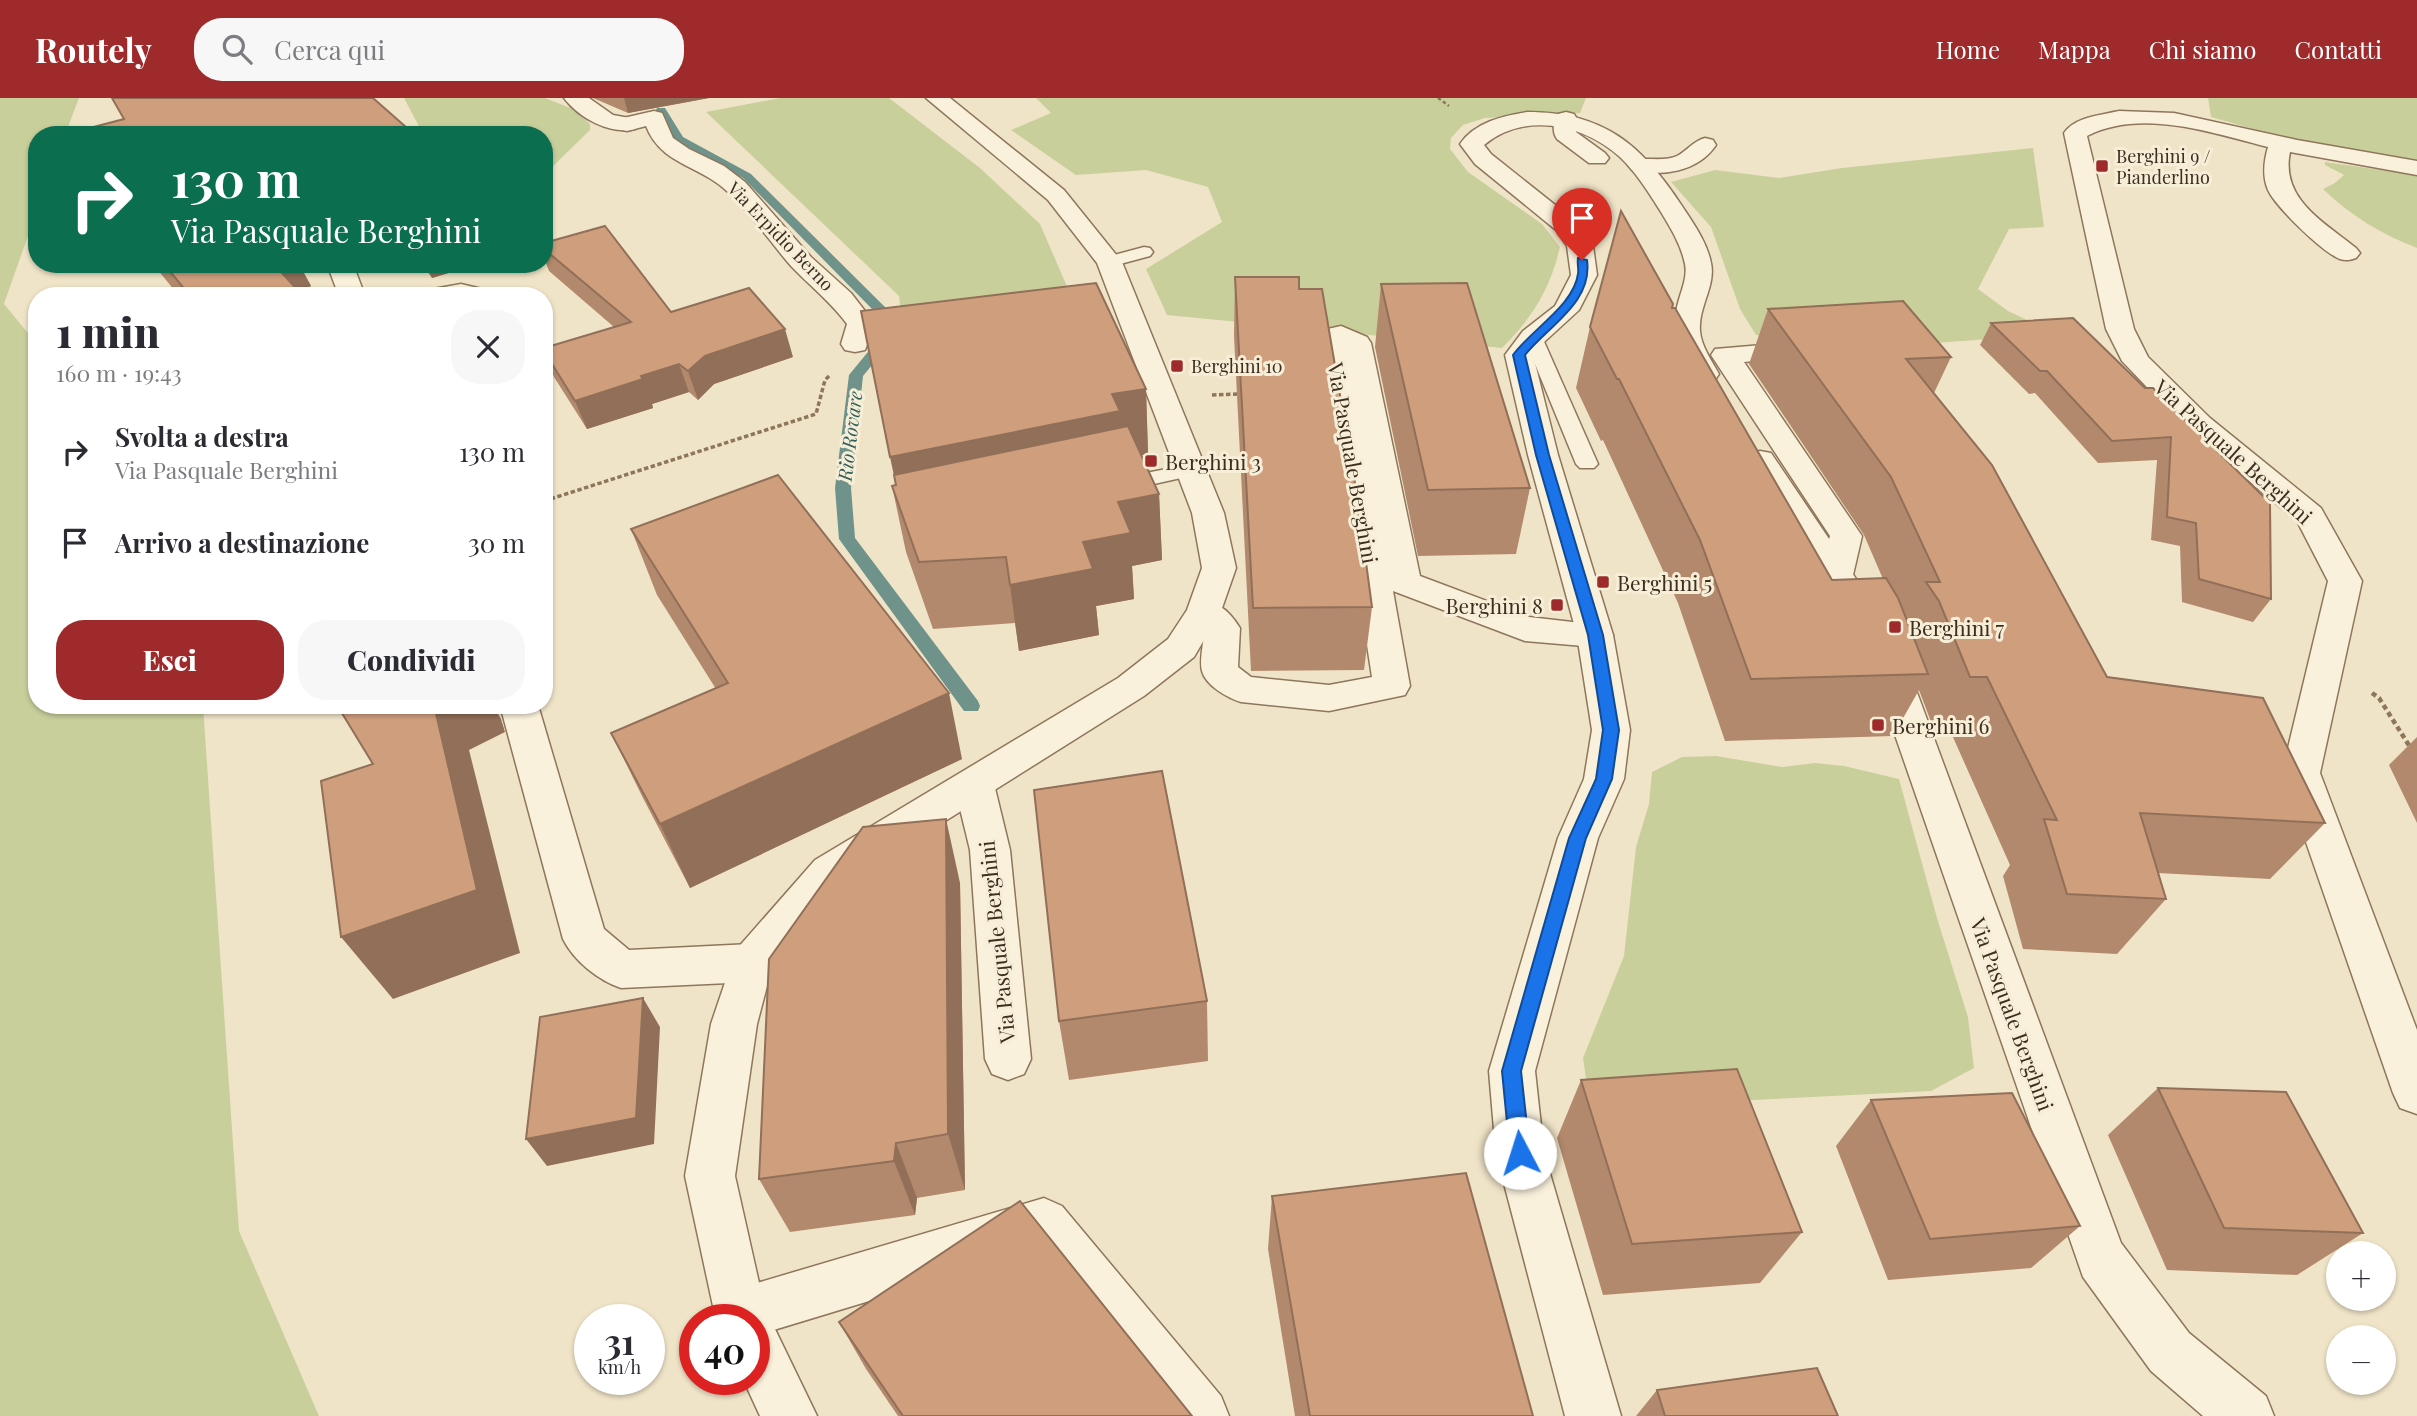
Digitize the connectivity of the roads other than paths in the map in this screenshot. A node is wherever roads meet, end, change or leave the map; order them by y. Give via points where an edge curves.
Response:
1 (575, 98) edge
2 (937, 98) edge
3 (2128, 106) edge
4 (1566, 119) junction
5 (2281, 143) junction
6 (1705, 145) dead end
7 (1597, 158) dead end
8 (1640, 165) junction
9 (2417, 168) edge
10 (1144, 252) dead end
11 (2347, 253) dead end
12 (1109, 262) junction
13 (1533, 337) junction
14 (855, 344) dead end
15 (1786, 351) edge
16 (1587, 464) dead end
17 (1192, 470) junction
18 (1097, 490) edge
19 (1836, 575) junction
20 (1204, 611) junction
21 (1595, 635) junction
22 (522, 714) edge
23 (974, 784) junction
24 (751, 962) junction
25 (1007, 1059) dead end
26 (2417, 1093) edge
27 (741, 1304) edge
28 (770, 1318) edge
29 (770, 1376) edge
30 (789, 1416) edge
31 (1201, 1416) edge
32 (1593, 1416) edge
33 (2246, 1416) edge

1 - 14 street, Via Erpidio Berno via 607,121 626,124 654,118 663,141 737,187 861,324
2 - 12 street via 1056,195
3 - 5 street, Via Pasquale Berghini
3 - 26 street, Via Pasquale Berghini via 2087,122 2075,133 2120,329 2136,362 2199,424 2310,514 2345,581 2301,773
4 - 7 street via 1565,134
4 - 8 street, Via Pasquale Berghini via 1626,149
4 - 13 street, Via Pasquale Berghini via 1510,121 1483,131 1471,144 1483,159 1565,225 1580,246 1584,275 1566,310
5 - 9 street, Via Pasquale Berghini
5 - 11 street via 2275,159 2281,192
6 - 8 street via 1681,164
8 - 19 street, Via Pasquale Berghini via 1686,231 1699,265 1686,331 1709,382
10 - 12 lane
12 - 17 street
13 - 16 lane
13 - 21 street via 1519,355
15 - 19 street via 1725,355 1846,536
17 - 18 lane
17 - 20 street via 1208,513 1219,568
19 - 33 street, Via Pasquale Berghini via 1887,660 2101,1259 2170,1352
20 - 21 street, Via Pasquale Berghini via 1222,628 1220,671 1241,689 1329,698 1392,686 1333,336 1341,334 1357,343 1404,583 1525,629
20 - 23 street via 1181,648 1131,687
21 - 32 street via 1611,730 1604,779 1577,838 1512,1071 1520,1153
22 - 24 street via 585,939 621,969
23 - 24 street via 830,872
23 - 25 street, Via Pasquale Berghini via 990,850
24 - 27 street via 734,1024 710,1176
28 - 31 street via 1044,1223
29 - 30 street

